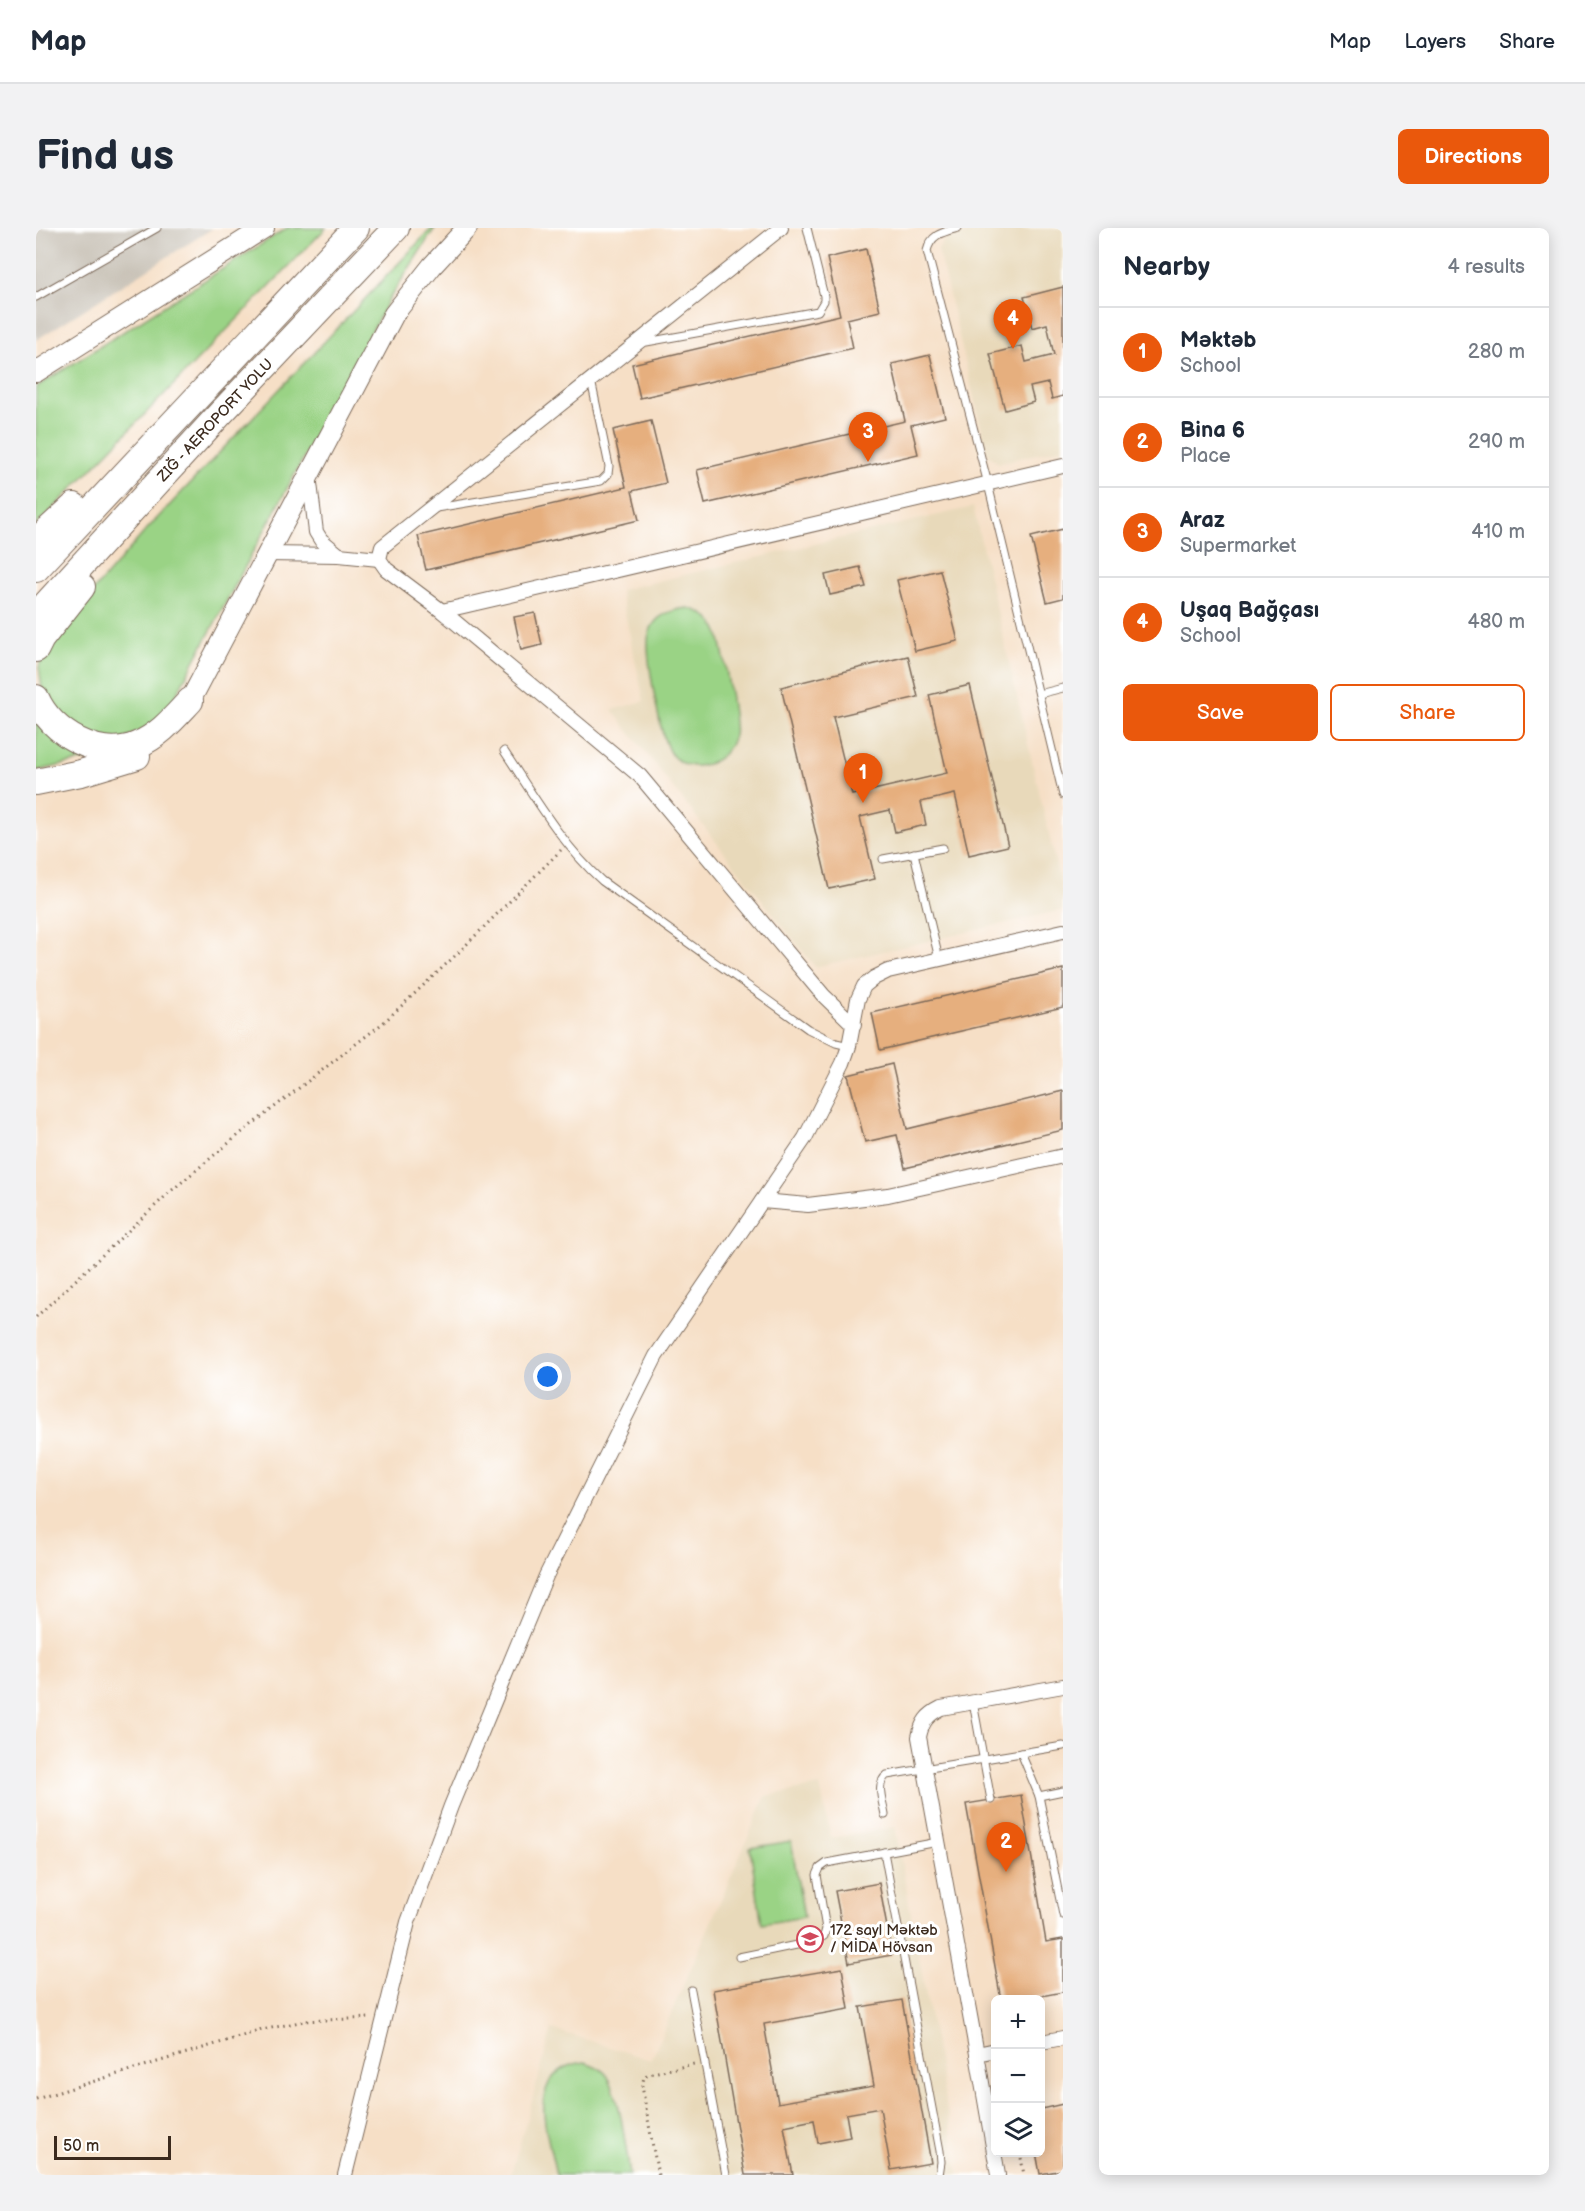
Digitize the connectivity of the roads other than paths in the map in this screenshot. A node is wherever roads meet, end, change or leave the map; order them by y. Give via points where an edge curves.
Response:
1 (156, 228) edge
2 (264, 228) edge
3 (356, 228) edge
4 (396, 228) edge
5 (467, 228) edge
6 (781, 228) edge
7 (807, 228) edge
8 (958, 228) edge
9 (36, 297) edge
10 (635, 345) junction
11 (36, 372) edge
12 (591, 380) junction
13 (200, 394) junction
14 (219, 415) junction
15 (1063, 466) edge
16 (309, 474) junction
17 (988, 484) junction
18 (428, 510) junction
19 (36, 541) edge
20 (267, 554) junction
21 (339, 555) junction
22 (379, 559) junction
23 (36, 569) edge
24 (442, 611) junction
25 (36, 615) edge
26 (36, 649) edge
27 (1063, 688) edge
28 (1039, 694) junction
29 (36, 698) edge
30 (190, 701) junction
31 (504, 751) dead end
32 (36, 782) edge
33 (1063, 795) edge
34 (943, 848) dead end
35 (914, 853) junction
36 (883, 859) dead end
37 (1063, 931) edge
38 (939, 960) junction
39 (854, 1025) junction
40 (849, 1046) junction
41 (1063, 1156) edge
42 (762, 1201) junction
43 (1063, 1686) edge
44 (973, 1702) junction
45 (1063, 1746) edge
46 (1021, 1753) junction
47 (984, 1759) junction
48 (925, 1768) junction
49 (1063, 1791) edge
50 (1039, 1796) junction
51 (991, 1800) dead end
52 (885, 1815) dead end
53 (939, 1842) junction
54 (884, 1852) junction
55 (1063, 1915) edge
56 (739, 1956) dead end
57 (691, 1990) dead end
58 (1063, 2038) edge
59 (1045, 2041) edge
60 (991, 2051) edge
61 (977, 2054) junction
62 (345, 2175) edge
63 (726, 2175) edge
64 (939, 2175) edge
65 (998, 2175) edge

1 - 9 lane
2 - 11 street
3 - 13 highway
4 - 14 highway
5 - 16 street via 394,314
6 - 10 street
7 - 10 lane via 824,296 819,311
8 - 17 lane via 939,233 929,242 927,251
10 - 12 street
12 - 18 street
12 - 18 lane via 609,466 601,481
13 - 19 highway
13 - 23 highway
14 - 25 highway
14 - 26 highway
15 - 17 street
16 - 20 street
16 - 21 street via 316,532
17 - 24 street
17 - 28 lane
18 - 22 street via 382,547
20 - 21 street
20 - 30 street
21 - 22 street
22 - 24 street via 386,569
24 - 39 street via 640,776 823,995
27 - 28 lane
28 - 33 lane
29 - 30 highway via 65,733 97,748 117,750 154,736
30 - 32 highway via 166,736 131,760
31 - 40 lane via 581,863 602,881 808,1029
34 - 35 lane
35 - 36 lane
35 - 38 lane
37 - 38 street
38 - 39 street via 888,971 874,978 864,986 858,999
39 - 40 street
40 - 42 street via 805,1138
41 - 42 street via 888,1195 808,1205
42 - 62 street via 656,1356 546,1576 451,1806 408,1922
43 - 44 street
44 - 47 lane
44 - 48 street via 941,1708 922,1723 919,1737
45 - 46 lane
46 - 47 lane
46 - 50 lane
47 - 48 lane
47 - 51 lane
48 - 52 lane via 882,1778
48 - 53 street
49 - 50 lane
50 - 55 lane
53 - 54 lane
53 - 61 street
54 - 56 lane via 827,1863 820,1868 817,1875 824,1936 816,1941
54 - 64 lane via 940,2151
57 - 63 lane
58 - 59 street
60 - 61 street
61 - 65 street

